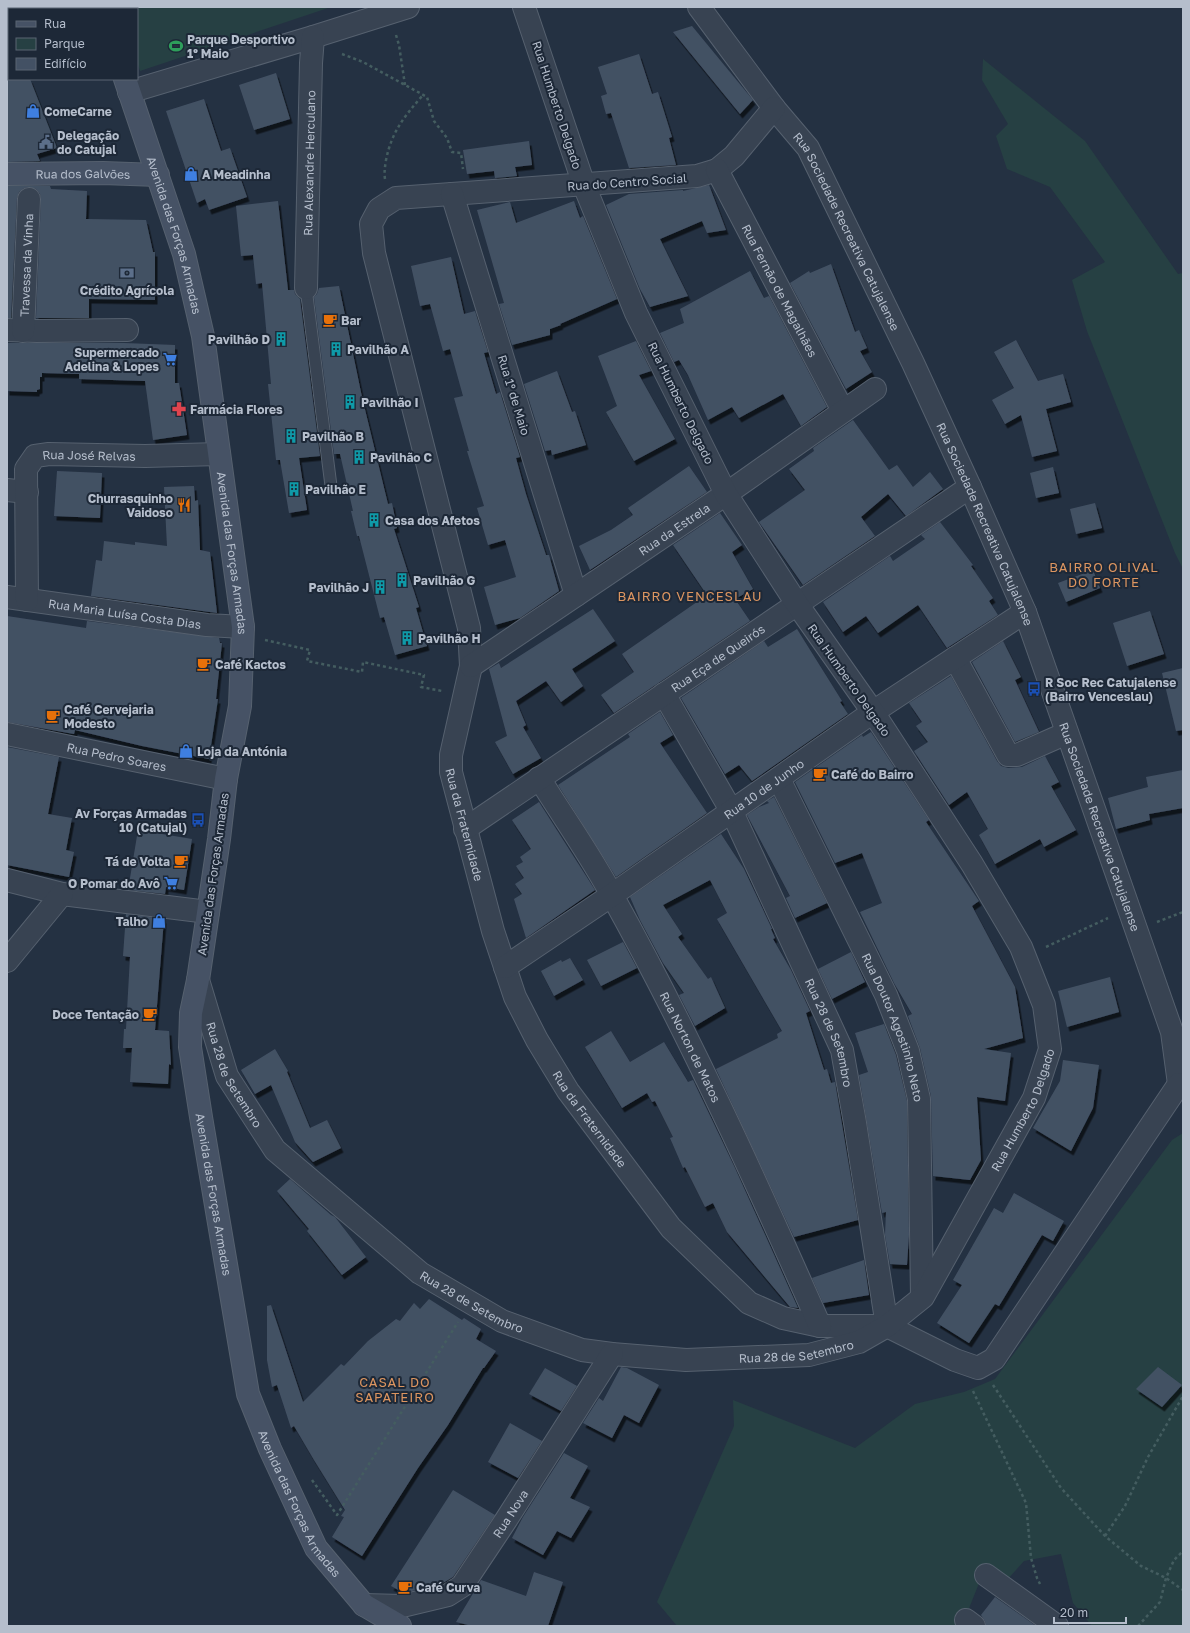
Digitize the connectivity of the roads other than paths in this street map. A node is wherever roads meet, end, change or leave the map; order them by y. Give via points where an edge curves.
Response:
1 (524, 7) edge
2 (699, 7) edge
3 (398, 10) edge
4 (313, 38) junction
5 (127, 85) edge
6 (774, 108) junction
7 (717, 170) junction
8 (7, 174) edge
9 (158, 175) junction
10 (584, 185) junction
11 (458, 193) junction
12 (29, 199) dead end
13 (306, 288) joint
14 (15, 330) edge
15 (127, 330) dead end
16 (875, 390) dead end
17 (843, 411) junction
18 (218, 454) junction
19 (331, 486) dead end
20 (970, 487) junction
21 (17, 491) edge
22 (726, 494) junction
23 (576, 595) junction
24 (17, 598) edge
25 (797, 604) junction
26 (1025, 612) junction
27 (243, 631) junction
28 (955, 658) junction
29 (471, 666) junction
30 (664, 694) junction
31 (873, 712) junction
32 (1067, 733) junction
33 (7, 734) edge
34 (226, 778) junction
35 (539, 778) junction
36 (780, 779) junction
37 (732, 812) junction
38 (465, 829) junction
39 (7, 880) edge
40 (62, 894) junction
41 (612, 895) junction
42 (208, 912) junction
43 (7, 961) edge
44 (504, 967) junction
45 (198, 980) junction
46 (1181, 1084) edge
47 (922, 1297) junction
48 (820, 1326) junction
49 (887, 1326) junction
50 (612, 1354) junction
51 (986, 1575) dead end
52 (364, 1605) junction
53 (400, 1626) edge
54 (1057, 1626) edge

1 - 10 street, Rua Humberto Delgado
2 - 6 street, Rua Sociedade Recreativa Catujalense
3 - 4 street
4 - 5 street
4 - 13 street, Rua Alexandre Herculano
5 - 9 street, Avenida das Forças Armadas
6 - 7 street, Rua do Centro Social via 734,156
6 - 20 street, Rua Sociedade Recreativa Catujalense via 808,148 913,363
7 - 10 street, Rua do Centro Social via 698,176
7 - 17 street, Rua Fernão de Magalhães
8 - 9 street, Rua dos Galvões
9 - 18 street, Avenida das Forças Armadas via 184,254 203,336
10 - 11 street, Rua do Centro Social
10 - 22 street, Rua Humberto Delgado via 636,313
11 - 23 street, Rua 1º de Maio
11 - 29 street, Rua da Fraternidade via 396,198 379,209 371,224 374,253 469,628
12 - 14 street, Travessa da Vinha
13 - 19 lane
14 - 15 street
16 - 17 street, Rua da Estrela
17 - 22 street, Rua da Estrela
18 - 21 street, Rua José Relvas via 35,456 26,469
18 - 27 street, Avenida das Forças Armadas
20 - 25 street, Rua Eça de Queirós
20 - 26 street, Rua Sociedade Recreativa Catujalense
21 - 24 street, Rua José Relvas
22 - 23 street, Rua da Estrela
22 - 25 street, Rua Humberto Delgado
23 - 29 street, Rua da Estrela
24 - 27 street, Rua Maria Luísa Costa Dias
25 - 30 street, Rua Eça de Queirós
25 - 31 street, Rua Humberto Delgado
26 - 28 street, Rua 10 de Junho
26 - 32 street, Rua Sociedade Recreativa Catujalense
27 - 34 street, Avenida das Forças Armadas via 240,706
28 - 31 street, Rua 10 de Junho
28 - 32 street via 1008,755 1017,755
29 - 38 street, Rua da Fraternidade via 451,755 451,772
30 - 35 street, Rua Eça de Queirós
30 - 37 street, Rua 28 de Setembro
31 - 36 street, Rua 10 de Junho
31 - 47 street, Rua Humberto Delgado via 972,864 1022,947 1044,1005 1050,1049 1034,1098
32 - 46 street, Rua Sociedade Recreativa Catujalense via 1172,1032
33 - 34 street, Rua Pedro Soares
34 - 42 street, Avenida das Forças Armadas
35 - 38 street, Rua Eça de Queirós
35 - 41 street, Rua Norton de Matos
36 - 37 street, Rua 10 de Junho
36 - 47 street, Rua Doutor Agostinho Neto via 886,995 908,1052 919,1099
37 - 41 street, Rua 10 de Junho
37 - 49 street, Rua 28 de Setembro via 842,1050
38 - 44 street, Rua da Fraternidade
39 - 40 street
40 - 42 street
40 - 43 street
41 - 44 street, Rua 10 de Junho
41 - 48 street, Rua Norton de Matos via 670,1004 764,1198
42 - 45 street, Avenida das Forças Armadas
44 - 48 street, Rua da Fraternidade via 518,1003 537,1040 568,1091 671,1228 749,1303 784,1318
45 - 50 street, Rua 28 de Setembro via 227,1076 275,1150 420,1273 502,1321 582,1350
45 - 52 street, Avenida das Forças Armadas via 191,1013 190,1047 248,1394 270,1449 316,1548
46 - 49 street via 994,1359 978,1368 955,1360
47 - 49 street, Rua Humberto Delgado
48 - 49 street, Rua da Fraternidade
49 - 50 street, Rua 28 de Setembro via 859,1342 809,1354 686,1360
50 - 52 street, Rua Nova via 462,1586 448,1595 402,1606
51 - 54 street
52 - 53 street, Avenida das Forças Armadas

